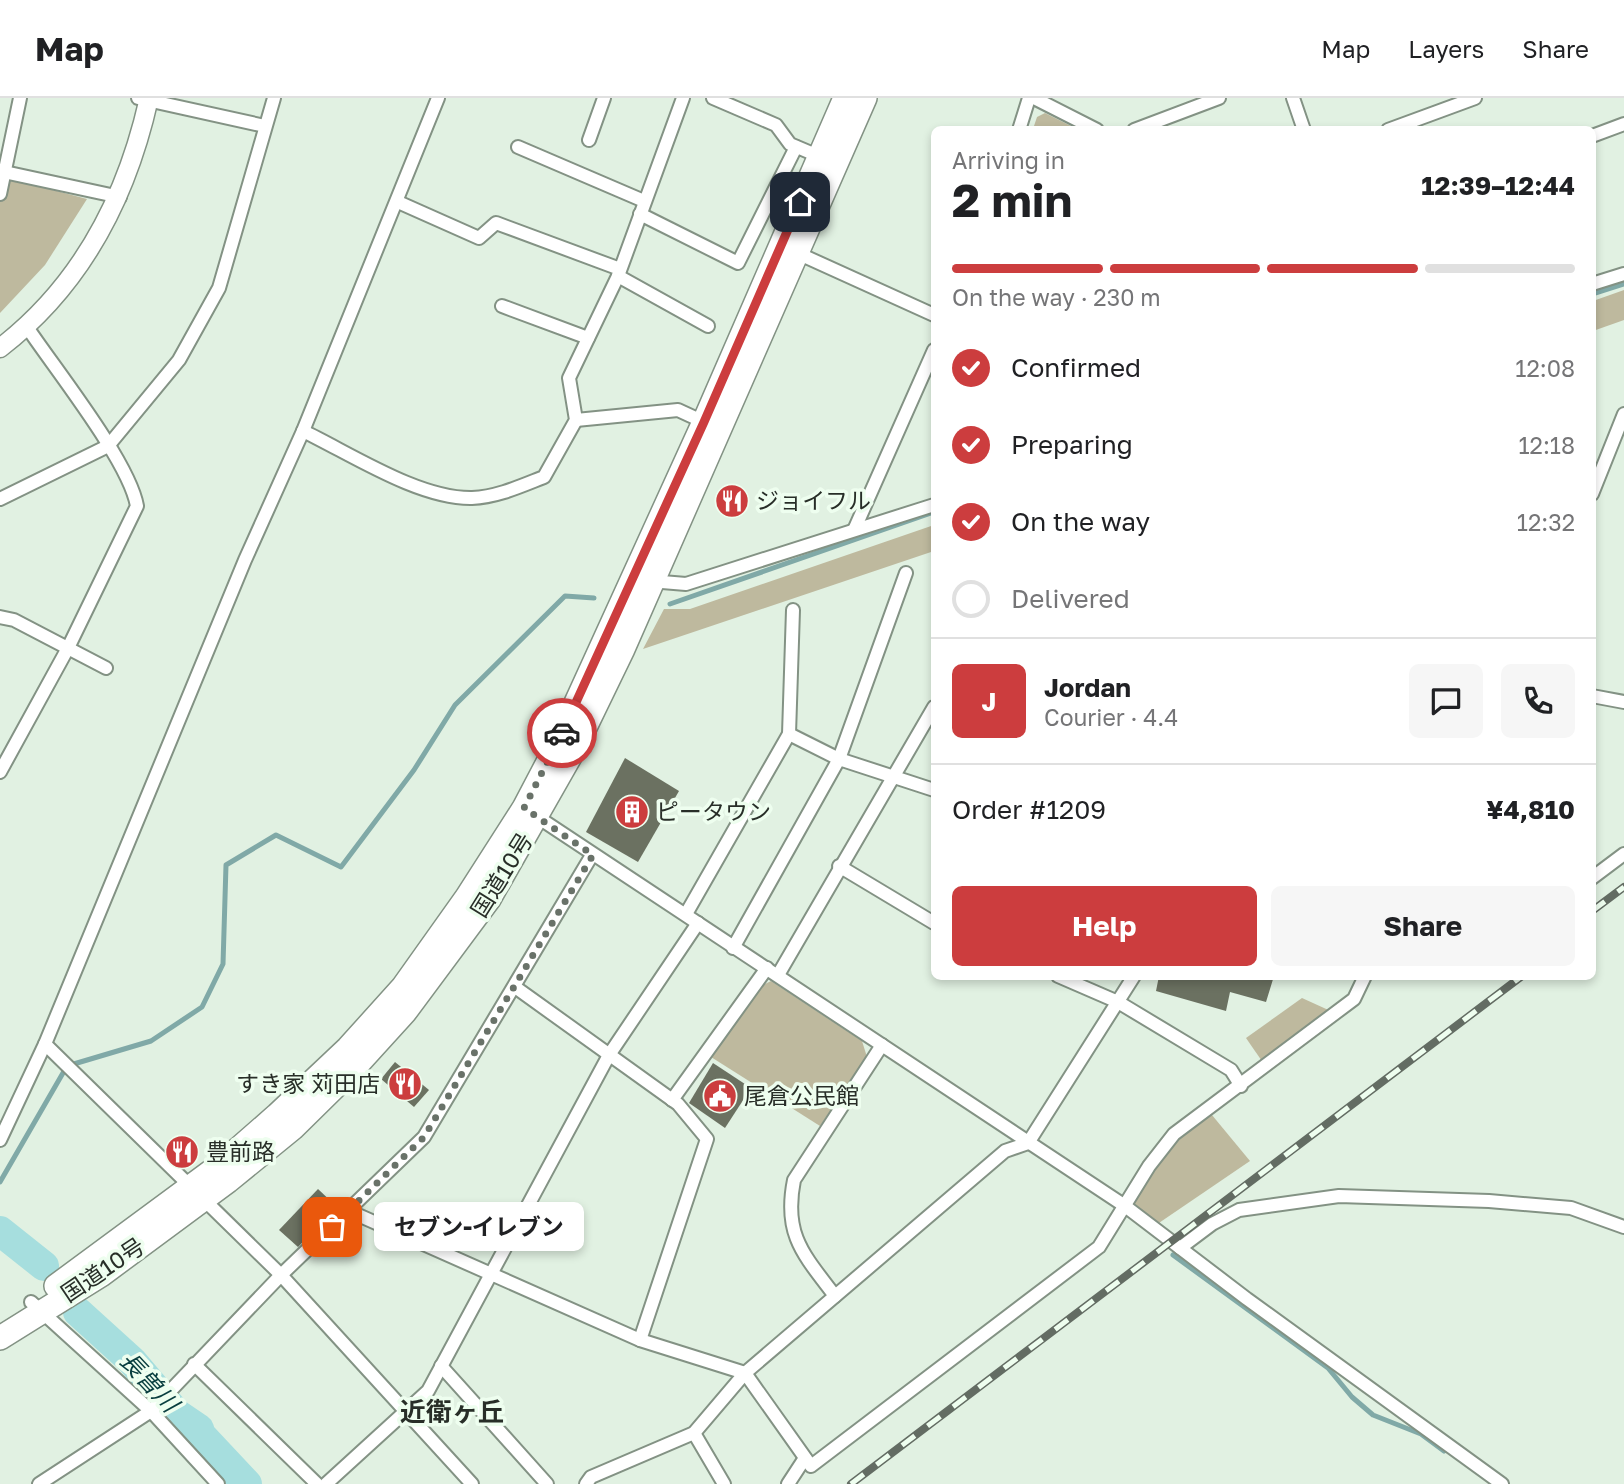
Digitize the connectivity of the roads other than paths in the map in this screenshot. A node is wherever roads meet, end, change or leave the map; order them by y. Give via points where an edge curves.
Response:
1 (20, 98) edge
2 (274, 98) edge
3 (438, 98) edge
4 (604, 98) edge
5 (713, 98) edge
6 (845, 98) edge
7 (865, 98) edge
8 (1031, 98) edge
9 (1293, 98) edge
10 (1475, 98) edge
11 (145, 99) edge
12 (681, 99) edge
13 (1215, 99) edge
14 (1624, 124) edge
15 (265, 126) junction
16 (1020, 126) edge
17 (1089, 126) edge
18 (1144, 126) edge
19 (1303, 126) edge
20 (1399, 126) edge
21 (1596, 134) edge
22 (589, 140) dead end
23 (519, 146) dead end
24 (796, 146) junction
25 (828, 160) junction
26 (2, 171) edge
27 (0, 194) edge
28 (120, 197) junction
29 (398, 202) junction
30 (642, 208) junction
31 (789, 249) junction
32 (619, 272) junction
33 (1624, 274) edge
34 (1596, 283) edge
35 (502, 306) dead end
36 (931, 314) edge
37 (708, 326) dead end
38 (27, 327) junction
39 (588, 338) junction
40 (0, 348) edge
41 (931, 357) edge
42 (1624, 414) edge
43 (576, 419) junction
44 (704, 422) junction
45 (1621, 429) edge
46 (303, 431) junction
47 (108, 446) junction
48 (1596, 486) edge
49 (0, 499) edge
50 (931, 506) edge
51 (855, 528) junction
52 (906, 573) dead end
53 (654, 580) junction
54 (628, 591) junction
55 (793, 610) dead end
56 (0, 617) edge
57 (68, 648) junction
58 (106, 668) dead end
59 (1596, 697) edge
60 (1624, 702) edge
61 (931, 712) edge
62 (789, 734) junction
63 (5, 751) edge
64 (839, 759) junction
65 (0, 772) edge
66 (894, 778) junction
67 (931, 789) edge
68 (530, 813) junction
69 (1624, 854) edge
70 (593, 855) junction
71 (839, 866) junction
72 (1596, 875) edge
73 (685, 914) junction
74 (931, 921) edge
75 (698, 923) junction
76 (733, 948) junction
77 (772, 972) junction
78 (1067, 980) edge
79 (1131, 980) edge
80 (1363, 980) edge
81 (516, 987) junction
82 (1118, 1002) junction
83 (44, 1044) junction
84 (881, 1045) junction
85 (609, 1055) junction
86 (1241, 1086) junction
87 (673, 1100) junction
88 (0, 1140) edge
89 (1028, 1143) junction
90 (196, 1193) junction
91 (1125, 1206) junction
92 (349, 1211) junction
93 (1624, 1227) edge
94 (1180, 1248) junction
95 (491, 1274) junction
96 (281, 1275) junction
97 (835, 1296) junction
98 (36, 1307) junction
99 (1, 1331) edge
100 (640, 1340) junction
101 (194, 1364) junction
102 (441, 1366) junction
103 (745, 1373) junction
104 (151, 1411) junction
105 (404, 1412) junction
106 (694, 1433) junction
107 (805, 1458) junction
108 (38, 1484) edge
109 (218, 1484) edge
110 (317, 1484) edge
111 (326, 1484) edge
112 (472, 1484) edge
113 (547, 1484) edge
114 (586, 1484) edge
115 (724, 1484) edge
116 (788, 1484) edge
117 (1502, 1484) edge

1 - 26 street
2 - 15 street
3 - 29 street
4 - 22 street
5 - 24 street via 776,125
6 - 25 highway, 国道10号
7 - 25 highway, 国道10号
8 - 16 street
8 - 17 street
9 - 19 street
10 - 20 street
11 - 15 street
11 - 28 street via 138,148
12 - 30 street
13 - 18 street
14 - 21 street
15 - 47 street via 219,288 201,325 179,360
23 - 30 street
24 - 25 street
24 - 30 street via 738,263
25 - 31 highway, 国道10号
26 - 27 street
26 - 28 street
28 - 38 street via 77,271
29 - 32 street via 479,238 496,223
29 - 46 street
30 - 32 street
31 - 36 street
31 - 44 highway, 国道10号
31 - 53 highway, 国道10号
32 - 37 street
32 - 39 street
33 - 34 street
35 - 39 street
38 - 40 street
38 - 47 street
39 - 43 street via 569,378
41 - 51 street
42 - 45 street
43 - 44 street via 678,410
43 - 46 street via 544,477 474,498 418,486
44 - 54 highway, 国道10号
45 - 48 street
46 - 83 street
47 - 49 street
47 - 57 street via 134,489 136,506
50 - 51 street
51 - 53 street via 686,584
52 - 64 street
53 - 54 street
53 - 68 highway, 国道10号 via 576,746
54 - 68 highway, 国道10号
55 - 62 street
56 - 57 street
57 - 58 street
57 - 63 street
59 - 60 street
61 - 66 street
62 - 64 street
62 - 73 street
63 - 65 street
64 - 66 street
64 - 76 street
66 - 67 street
66 - 71 street
68 - 70 street
68 - 90 highway, 国道10号 via 489,899 405,1012 293,1128
69 - 72 street
70 - 73 street
70 - 81 street
71 - 74 street
71 - 77 street
73 - 75 street
75 - 76 street
75 - 85 street
76 - 77 street
77 - 84 street
77 - 87 street
78 - 82 street
79 - 82 street
80 - 86 street via 1354,999
81 - 85 street
81 - 92 street via 424,1137
82 - 86 street via 1231,1070
82 - 89 street
83 - 88 street
83 - 90 street
84 - 89 street
84 - 97 street via 794,1180 790,1197 793,1235
85 - 87 street
85 - 95 street
86 - 91 street via 1174,1134
87 - 100 street via 707,1139
89 - 91 street
89 - 97 street via 1005,1152
90 - 96 street
90 - 98 highway, 国道10号 via 101,1275
91 - 94 street
91 - 107 street via 1098,1247 811,1466
92 - 95 street
92 - 96 street
93 - 94 street via 1571,1208 1489,1200 1339,1196 1238,1210
94 - 117 street
95 - 100 street
95 - 102 street
96 - 101 street
96 - 105 street
97 - 103 street
98 - 99 highway, 国道10号
98 - 104 street
100 - 103 street
101 - 104 street
101 - 110 street
102 - 105 street via 428,1391
102 - 113 street
103 - 106 street
103 - 107 street
104 - 108 street
104 - 109 street
105 - 111 street
105 - 112 street
106 - 114 street via 591,1477
106 - 115 street
107 - 116 street

